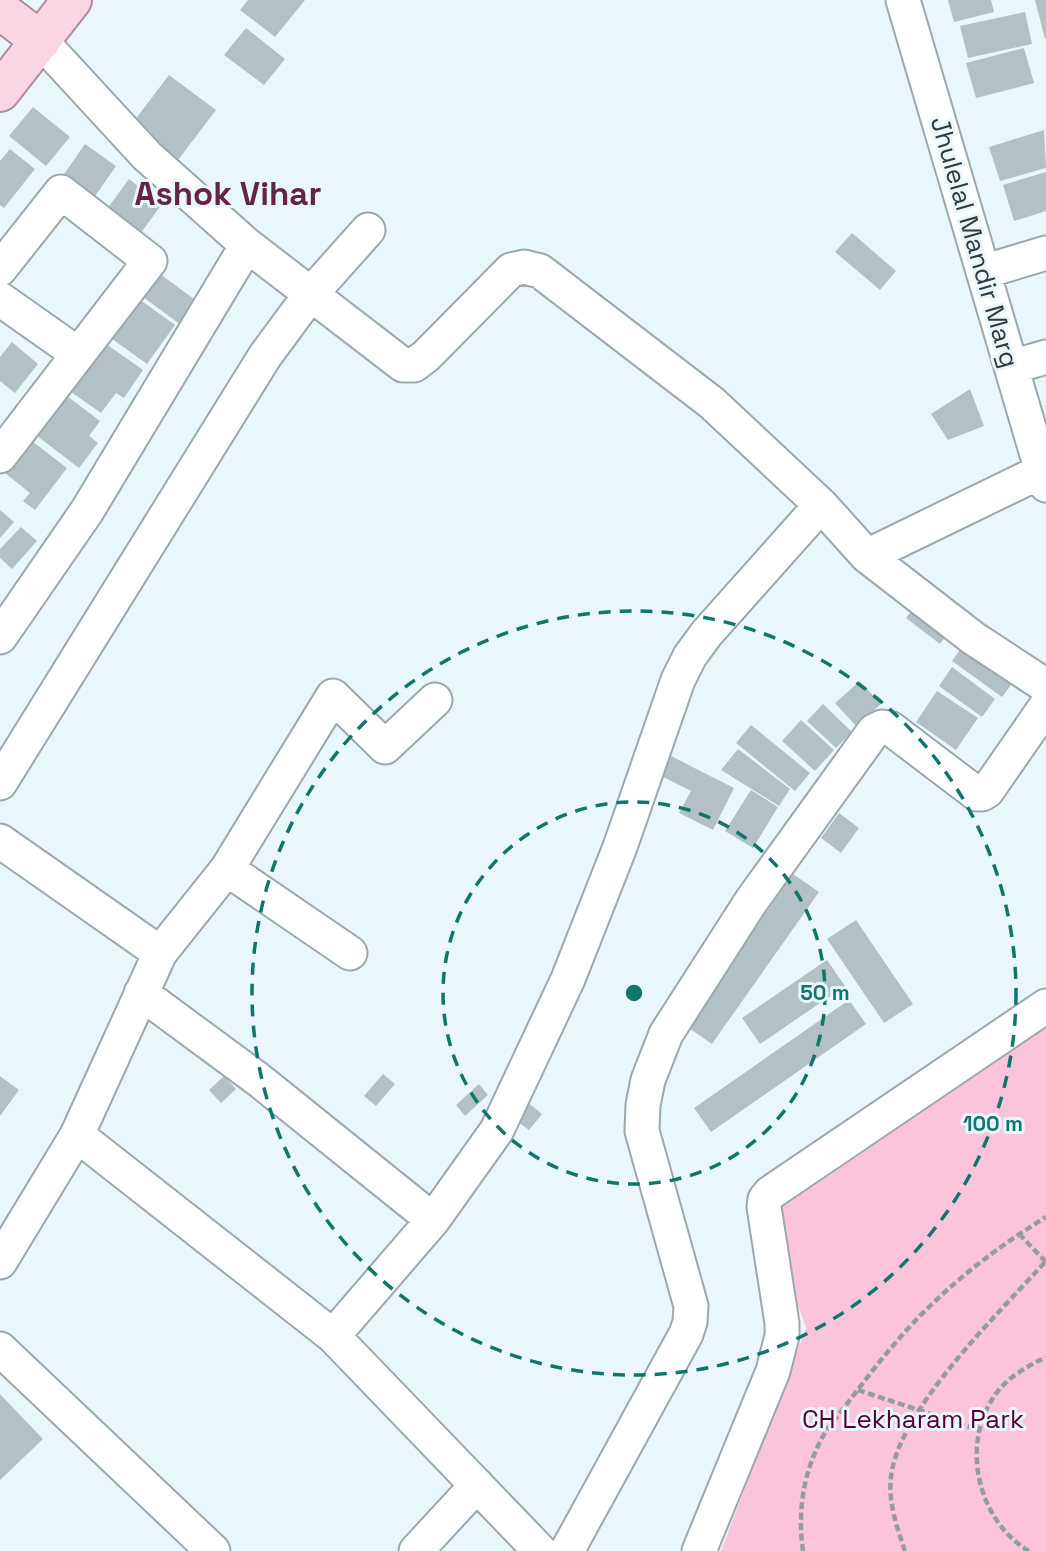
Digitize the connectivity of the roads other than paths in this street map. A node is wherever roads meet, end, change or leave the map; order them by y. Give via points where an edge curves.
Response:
1 (72, 0) edge
2 (903, 0) edge
3 (0, 10) edge
4 (41, 41) junction
5 (0, 92) edge
6 (368, 230) dead end
7 (247, 245) junction
8 (1046, 253) edge
9 (0, 270) edge
10 (983, 272) junction
11 (310, 295) junction
12 (0, 299) edge
13 (78, 354) junction
14 (1046, 357) edge
15 (1012, 367) junction
16 (0, 456) edge
17 (1045, 475) edge
18 (821, 505) junction
19 (867, 556) junction
20 (0, 637) edge
21 (1046, 686) edge
22 (435, 700) dead end
23 (1046, 706) edge
24 (0, 783) edge
25 (0, 841) edge
26 (227, 869) junction
27 (159, 953) junction
28 (350, 953) dead end
29 (141, 993) junction
30 (1046, 1006) edge
31 (77, 1135) junction
32 (433, 1220) junction
33 (0, 1262) edge
34 (333, 1336) junction
35 (0, 1349) edge
36 (477, 1485) junction
37 (213, 1551) edge
38 (416, 1551) edge
39 (540, 1551) edge
40 (567, 1551) edge
41 (699, 1551) edge

1 - 4 main road
2 - 10 street, Jhulelal Mandir Marg
3 - 4 main road
4 - 5 main road
4 - 7 street via 147,156
6 - 11 street
7 - 11 street
7 - 20 street via 88,510
8 - 10 street
9 - 13 street via 61,192 150,261
10 - 15 street, Jhulelal Mandir Marg
11 - 18 street via 403,365 414,365 511,270 540,271 712,403
11 - 24 street via 265,356
12 - 13 street
13 - 16 street
14 - 15 street
15 - 17 street, Jhulelal Mandir Marg
17 - 19 street
18 - 19 street
18 - 32 street via 690,656 568,979 497,1130
19 - 21 street via 973,638
22 - 26 street via 385,747 333,695
23 - 40 street via 982,794 890,728 874,731 752,900 666,1034 648,1080 642,1131 691,1306 690,1322
25 - 27 street
26 - 27 street
26 - 28 street
27 - 29 street
29 - 31 street
29 - 32 street via 259,1080
30 - 41 street via 765,1199 782,1336 773,1371
31 - 33 street
31 - 34 street
32 - 34 street
34 - 36 street
35 - 37 street
36 - 38 street
36 - 39 street

